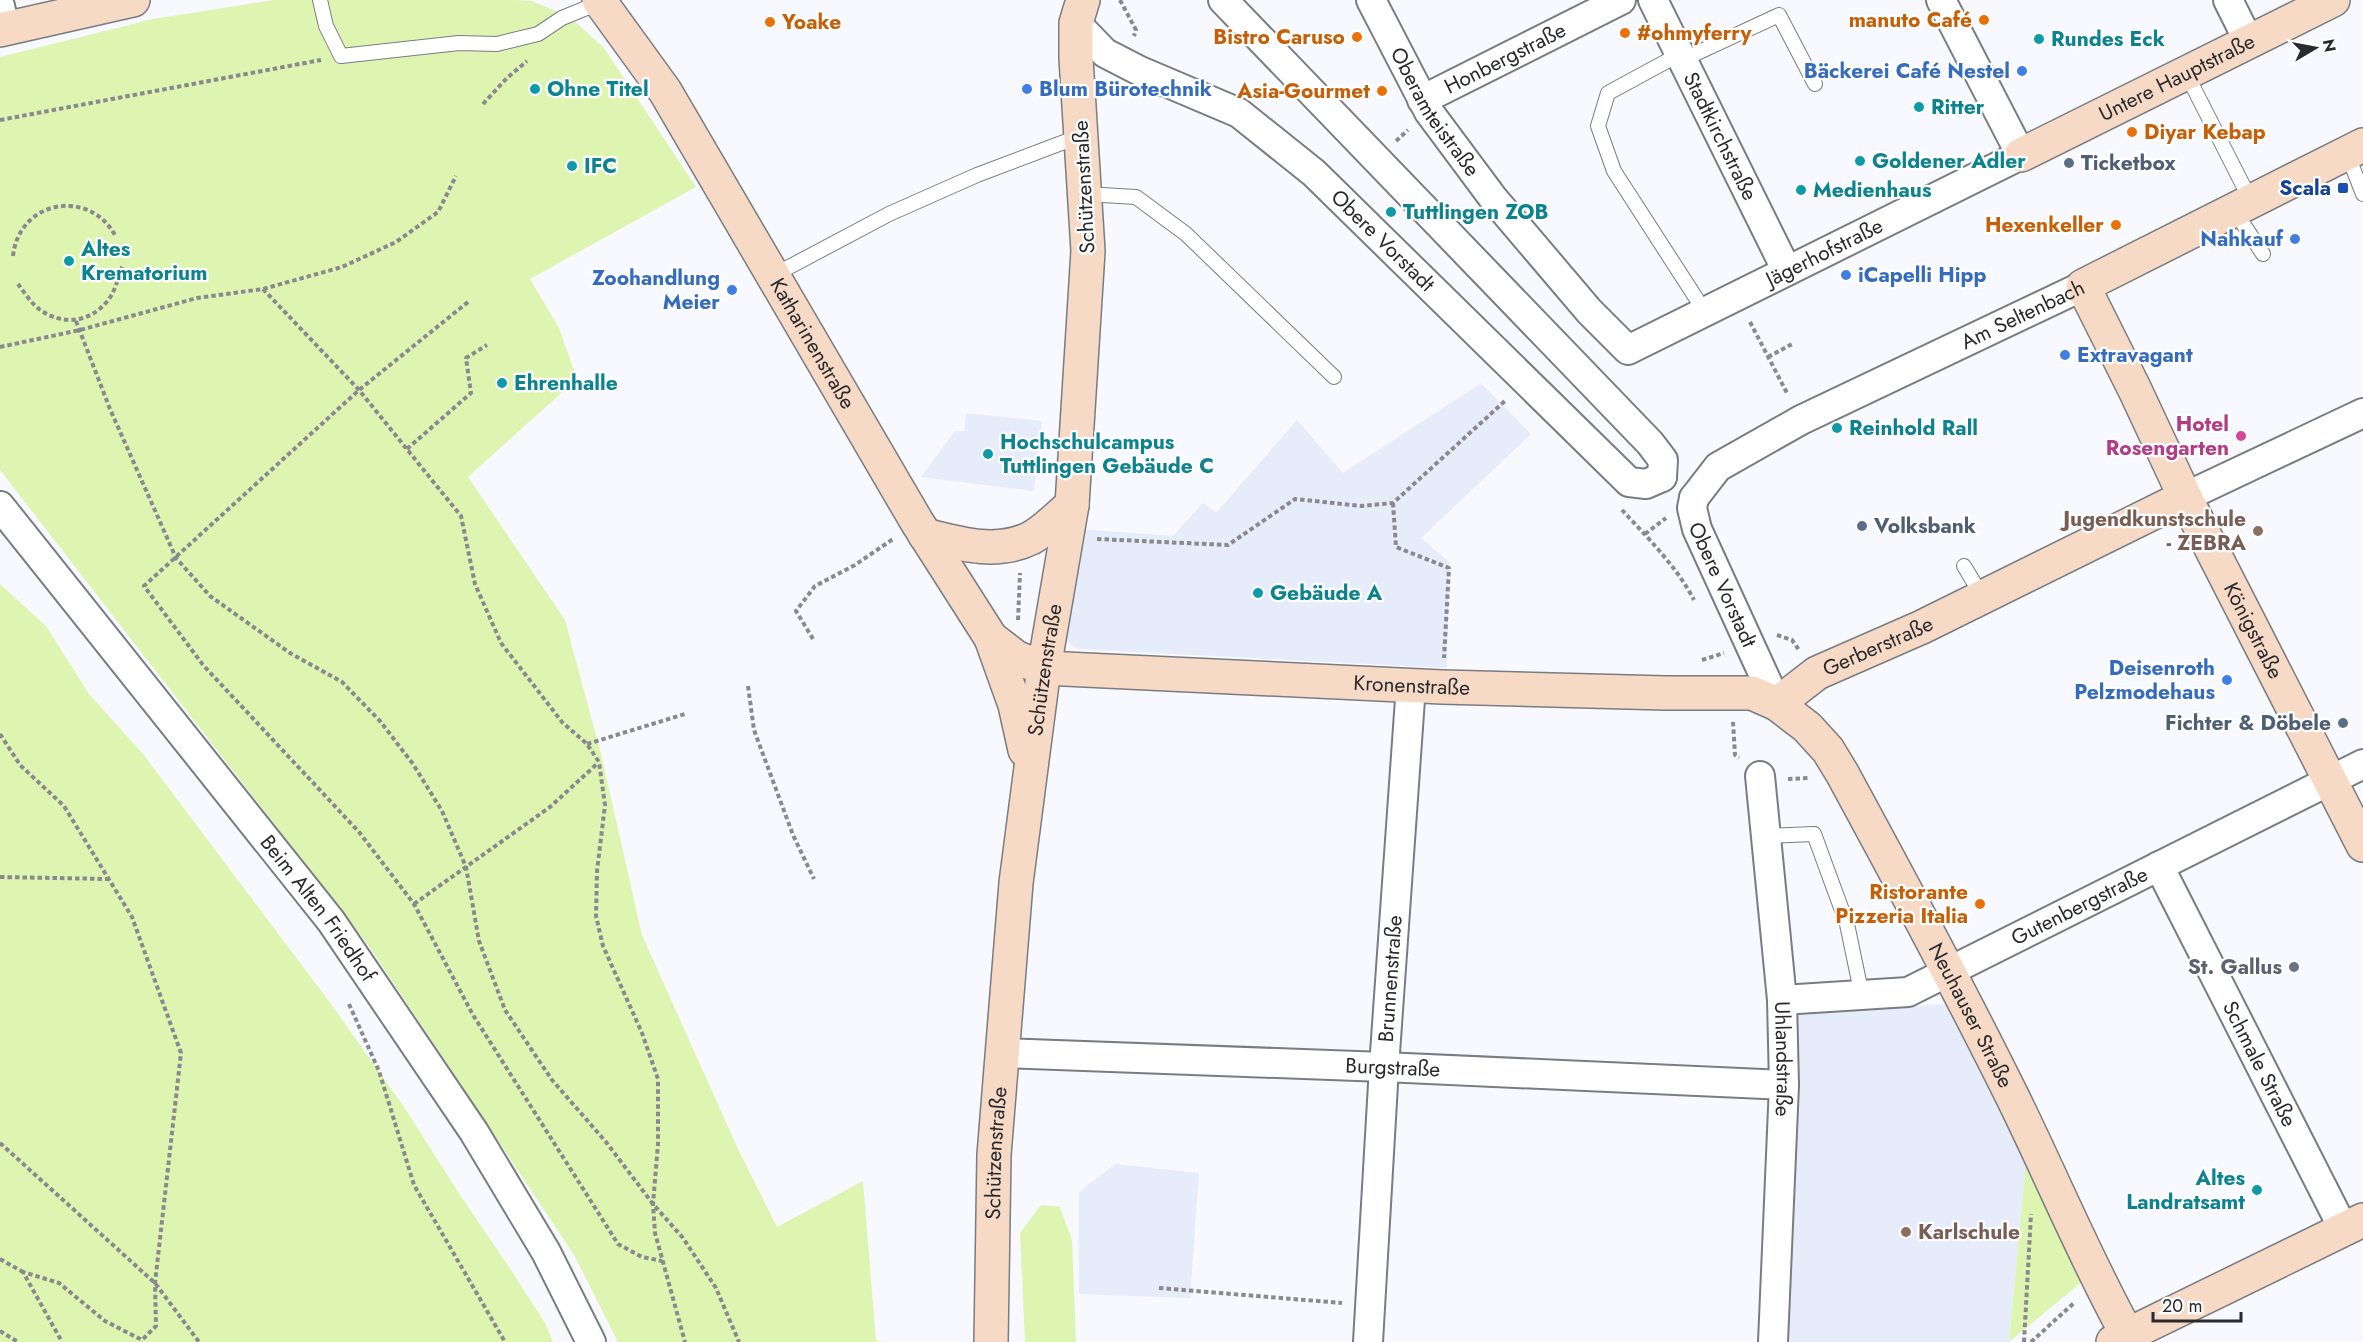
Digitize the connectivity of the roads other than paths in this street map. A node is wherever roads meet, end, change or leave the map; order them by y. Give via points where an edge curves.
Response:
1 (133, 0) edge
2 (320, 0) edge
3 (1223, 0) edge
4 (1371, 0) edge
5 (1621, 0) edge
6 (1653, 0) edge
7 (1941, 0) edge
8 (2228, 0) edge
9 (2333, 0) edge
10 (600, 1) edge
11 (1080, 11) edge
12 (2, 22) edge
13 (2249, 42) junction
14 (1681, 57) junction
15 (2186, 73) junction
16 (1815, 84) dead end
17 (1425, 106) junction
18 (1082, 136) junction
19 (2355, 149) edge
20 (2021, 155) junction
21 (1085, 194) junction
22 (2363, 194) edge
23 (2243, 206) junction
24 (2263, 254) dead end
25 (1787, 271) junction
26 (774, 275) junction
27 (2083, 286) junction
28 (1705, 312) junction
29 (1628, 350) joint
30 (1334, 377) dead end
31 (2363, 413) edge
32 (1662, 477) junction
33 (2185, 497) junction
34 (1694, 498) junction
35 (1072, 505) junction
36 (0, 506) edge
37 (921, 528) junction
38 (1964, 566) dead end
39 (1982, 596) junction
40 (992, 638) junction
41 (1044, 668) junction
42 (1427, 686) junction
43 (1777, 704) junction
44 (2363, 764) edge
45 (1030, 775) junction
46 (1760, 776) dead end
47 (2331, 780) junction
48 (1766, 836) junction
49 (2363, 845) edge
50 (2159, 866) junction
51 (1949, 973) junction
52 (1862, 996) junction
53 (1782, 1000) junction
54 (1003, 1053) junction
55 (1384, 1066) junction
56 (1784, 1085) junction
57 (2353, 1225) edge
58 (2124, 1339) edge
59 (591, 1342) edge
60 (991, 1342) edge
61 (1368, 1342) edge
62 (1773, 1342) edge

1 - 12 street
2 - 10 lane via 326,26 341,56 459,43 496,44 538,34
3 - 32 street via 1650,443 1663,460
4 - 17 street, Oberamteistraße
5 - 17 street, Honbergstraße
6 - 14 street, Stadtkirchstraße
7 - 20 street
8 - 13 street
9 - 13 street, Untere Hauptstraße
10 - 26 street, Katharinenstraße via 664,90
11 - 18 street, Schützenstraße via 1076,58
11 - 32 street, Obere Vorstadt via 1105,53 1239,113 1314,173 1629,482 1646,484
13 - 15 street, Untere Hauptstraße
14 - 16 lane via 1779,15
14 - 25 street, Stadtkirchstraße
14 - 28 lane via 1608,93 1598,126 1614,171
15 - 20 street, Untere Hauptstraße
15 - 23 lane
17 - 29 street, Oberamteistraße via 1493,198 1589,311
18 - 21 street, Schützenstraße
18 - 26 lane via 977,175 889,214
19 - 22 lane
19 - 23 street, Am Seltenbach
20 - 25 street, Jägerhofstraße
21 - 30 lane via 1136,197 1186,234
21 - 35 street, Schützenstraße via 1088,251
23 - 24 lane
23 - 27 street, Am Seltenbach
25 - 28 street, Jägerhofstraße
26 - 37 street, Katharinenstraße
27 - 33 street, Königstraße
27 - 34 street, Am Seltenbach via 1801,420 1718,467
28 - 29 street, Jägerhofstraße
31 - 33 street, Gerberstraße
32 - 34 street, Obere Vorstadt
33 - 39 street, Gerberstraße
33 - 47 street, Königstraße
34 - 43 street, Obere Vorstadt via 1697,529
35 - 37 street via 1033,537 1003,547 969,546
35 - 41 street, Schützenstraße
36 - 59 street, Beim Alten Friedhof via 331,921 474,1132 546,1252
37 - 40 street, Katharinenstraße
38 - 39 lane
39 - 43 street, Gerberstraße via 1816,673
40 - 41 street, Katharinenstraße via 1017,658
40 - 45 street via 1015,705
41 - 42 street, Kronenstraße
41 - 45 street, Schützenstraße
42 - 43 street, Kronenstraße via 1752,693
42 - 55 street, Brunnenstraße
43 - 51 street, Neuhauser Straße via 1807,727 1828,750
44 - 47 street, Gutenbergstraße
45 - 54 street, Schützenstraße via 1016,883
46 - 48 street, Uhlandstraße
47 - 49 street, Königstraße
47 - 50 street, Gutenbergstraße
48 - 52 lane via 1814,834 1847,924
48 - 53 street, Uhlandstraße
50 - 51 street, Gutenbergstraße
50 - 57 street, Schmale Straße
51 - 52 street, Gutenbergstraße via 1908,992
51 - 58 street, Neuhauser Straße via 2012,1097
52 - 53 street, Gutenbergstraße
53 - 56 street, Uhlandstraße
54 - 55 street, Burgstraße
54 - 60 street, Schützenstraße via 994,1155
55 - 56 street, Burgstraße
55 - 61 street, Brunnenstraße
56 - 62 street, Uhlandstraße
57 - 58 street

